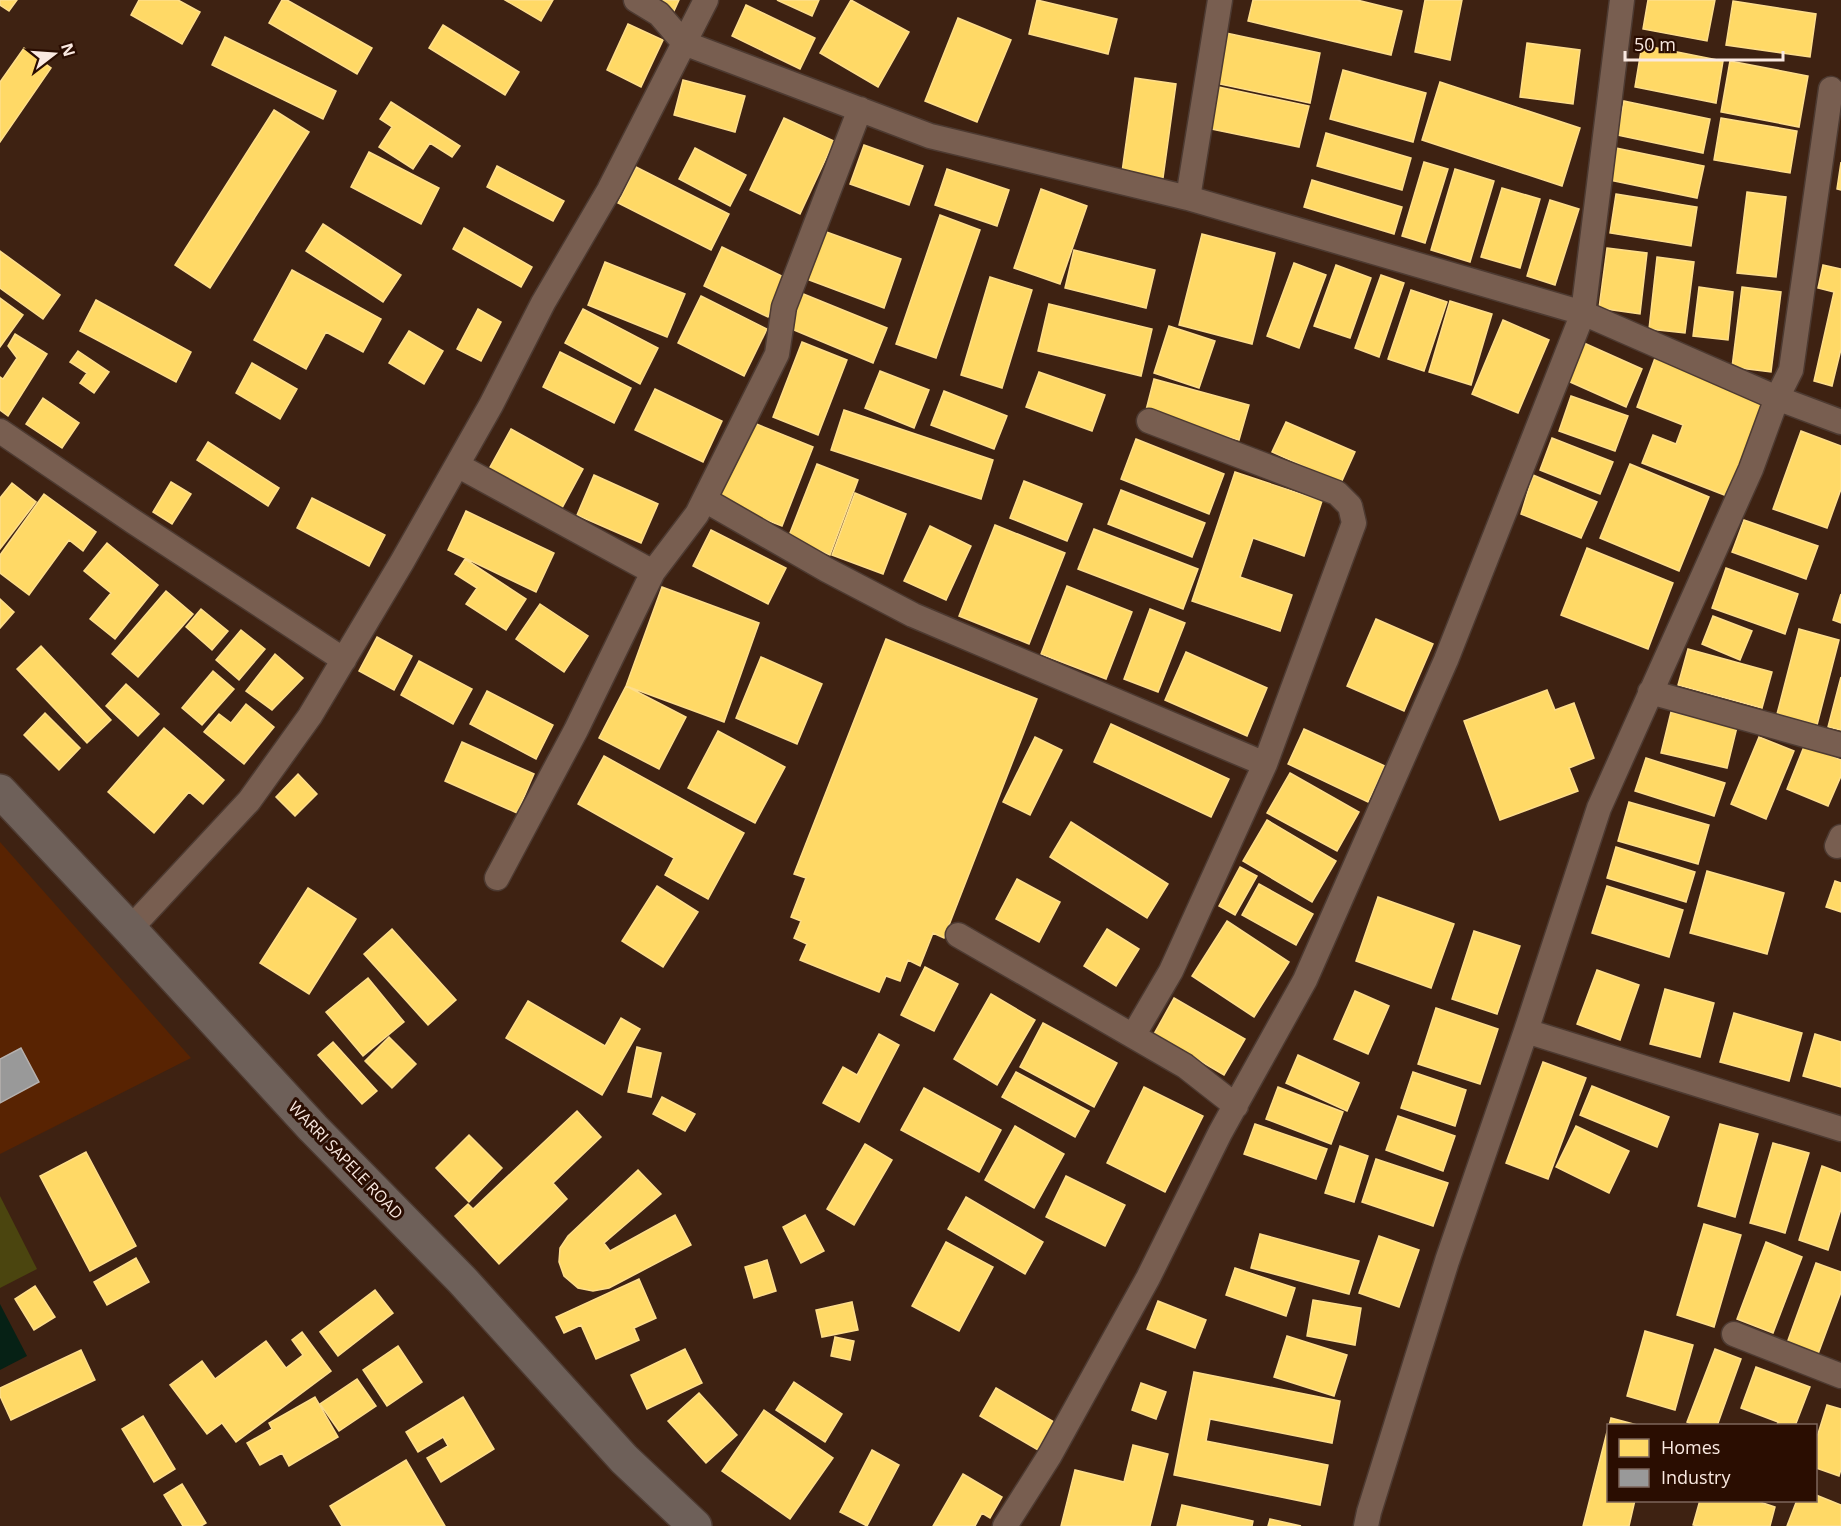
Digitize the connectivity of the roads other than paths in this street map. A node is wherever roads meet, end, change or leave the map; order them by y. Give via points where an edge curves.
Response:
1 (636, 0) edge
2 (706, 0) edge
3 (1220, 0) edge
4 (1622, 0) edge
5 (684, 43) junction
6 (1831, 89) dead end
7 (860, 110) junction
8 (1188, 198) junction
9 (1583, 313) junction
10 (1777, 398) junction
11 (1149, 421) dead end
12 (1841, 422) edge
13 (0, 430) edge
14 (457, 465) junction
15 (705, 500) junction
16 (653, 572) junction
17 (344, 660) junction
18 (1650, 692) junction
19 (1841, 746) edge
20 (1265, 764) junction
21 (0, 791) edge
22 (497, 878) dead end
23 (130, 929) junction
24 (958, 935) dead end
25 (1526, 1031) junction
26 (1133, 1036) junction
27 (1236, 1106) junction
28 (1841, 1129) edge
29 (1734, 1334) dead end
30 (1841, 1376) edge
31 (695, 1526) edge
32 (1005, 1526) edge
33 (1366, 1526) edge

1 - 5 street via 659,14
2 - 5 street
3 - 8 street
4 - 9 street
5 - 7 street
5 - 14 street via 609,190 543,303
6 - 10 street via 1791,370
7 - 8 street via 930,136
7 - 15 street via 784,307 777,354
8 - 9 street
9 - 10 street
9 - 27 street via 1446,660 1370,835 1305,980
10 - 12 street
10 - 18 street via 1751,469
11 - 20 street via 1337,494 1350,506 1354,523
13 - 17 street
14 - 16 street
14 - 17 street
15 - 16 street
15 - 20 street via 913,615
16 - 22 street via 576,730
17 - 23 street via 310,716 249,801
18 - 19 street
18 - 25 street via 1599,808
20 - 26 street via 1171,971
21 - 23 highway, WARRI SAPELE ROAD
23 - 31 highway, WARRI SAPELE ROAD via 313,1128 462,1280 624,1459
24 - 26 street
25 - 28 street
25 - 33 street via 1447,1261
26 - 27 street via 1185,1066
27 - 32 street via 1148,1278 1050,1455
29 - 30 street

